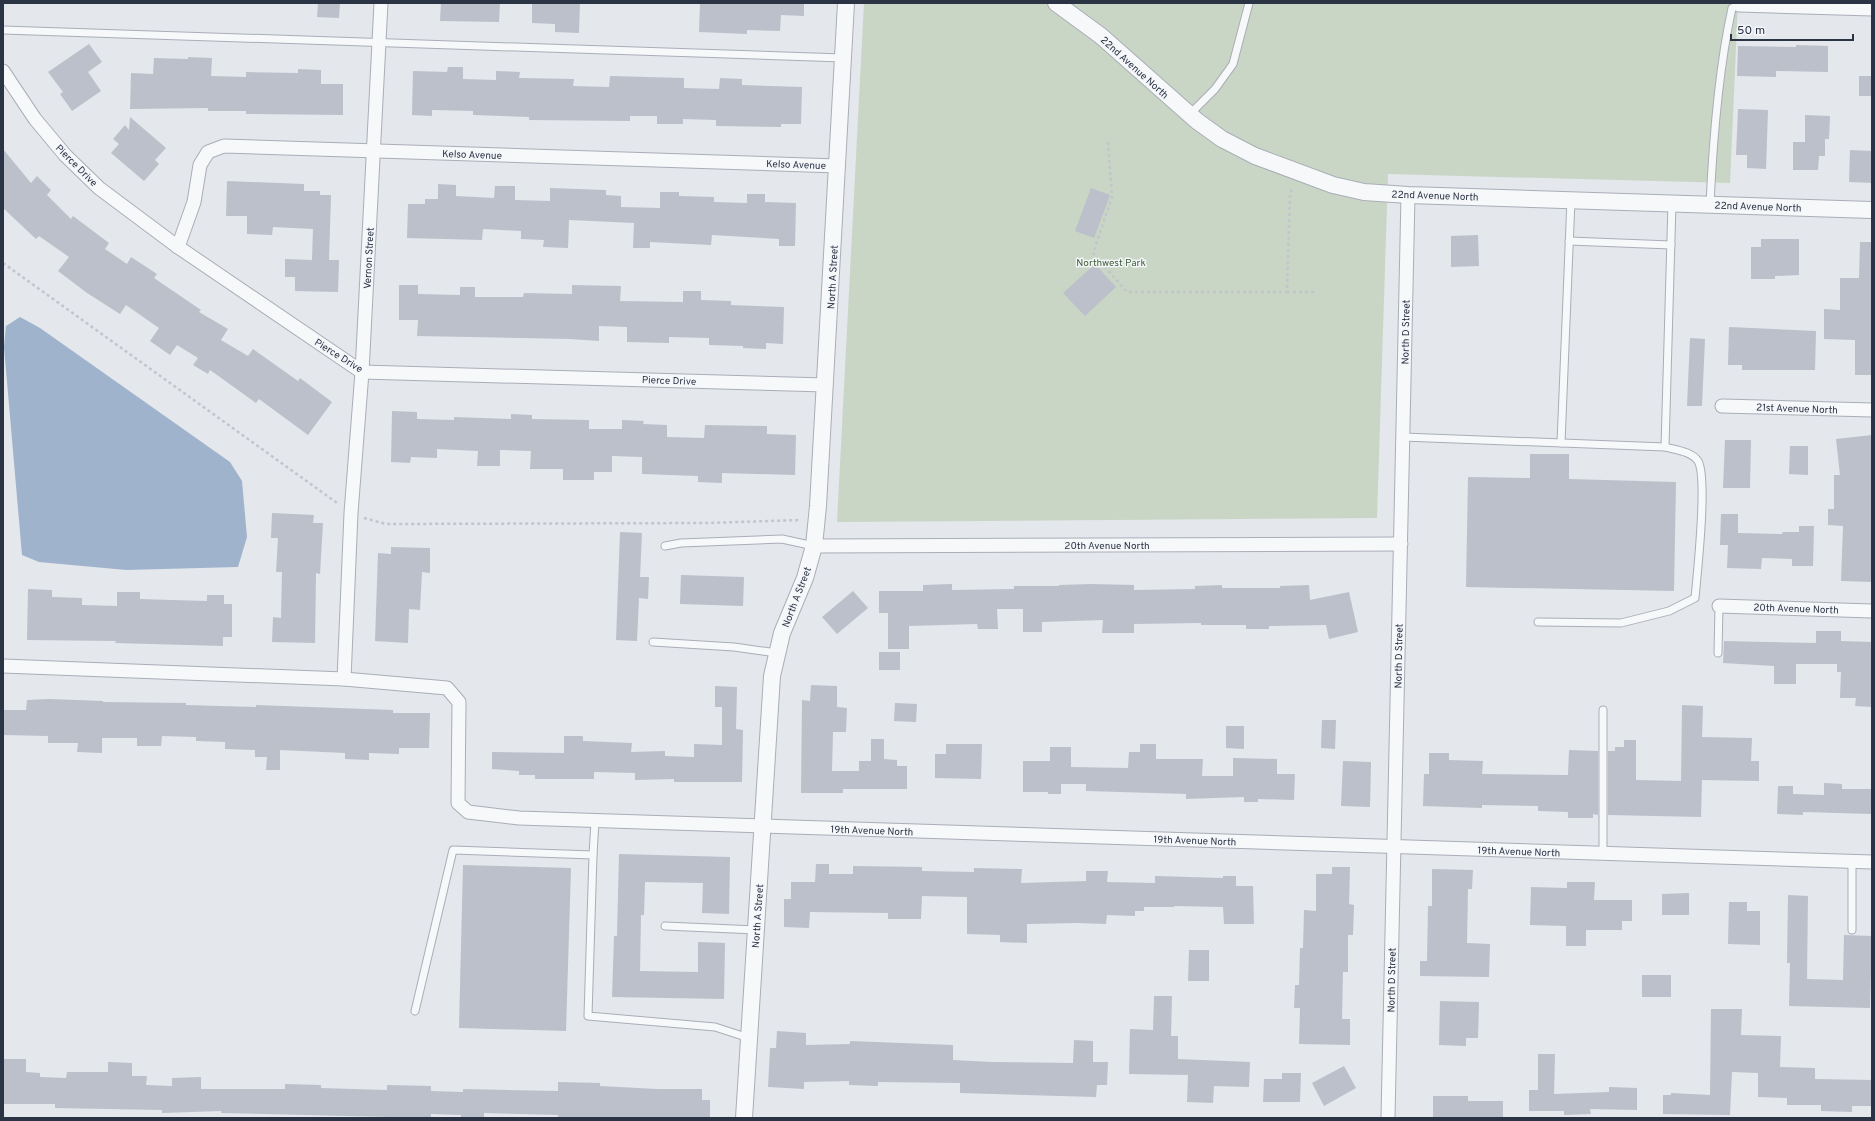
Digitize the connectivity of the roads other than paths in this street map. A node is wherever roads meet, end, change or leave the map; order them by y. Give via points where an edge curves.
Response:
1 (381, 3) edge
2 (846, 3) edge
3 (1056, 3) edge
4 (1249, 3) edge
5 (1738, 4) edge
6 (1872, 9) edge
7 (3, 30) edge
8 (379, 43) junction
9 (843, 58) junction
10 (3, 71) edge
11 (1190, 114) junction
12 (373, 150) junction
13 (838, 166) junction
14 (1408, 195) junction
15 (1571, 200) junction
16 (1672, 203) junction
17 (1710, 204) junction
18 (1872, 210) edge
19 (1569, 241) junction
20 (1671, 245) junction
21 (178, 247) junction
22 (362, 372) junction
23 (826, 385) junction
24 (1722, 406) dead end
25 (1872, 410) edge
26 (1403, 437) junction
27 (1561, 443) junction
28 (1665, 447) junction
29 (1401, 544) junction
30 (665, 546) dead end
31 (814, 546) junction
32 (1719, 606) joint
33 (1872, 611) edge
34 (1538, 622) dead end
35 (653, 642) dead end
36 (777, 653) junction
37 (1718, 653) dead end
38 (3, 666) edge
39 (344, 679) junction
40 (1604, 710) dead end
41 (595, 821) junction
42 (763, 826) junction
43 (1394, 846) junction
44 (1602, 853) junction
45 (593, 855) junction
46 (1852, 861) junction
47 (1872, 862) edge
48 (665, 926) dead end
49 (756, 930) junction
50 (1852, 930) dead end
51 (415, 1011) dead end
52 (749, 1038) junction
53 (744, 1118) edge
54 (1388, 1118) edge

1 - 8 street, Vernon Street
2 - 9 street, North A Street
3 - 11 street, 22nd Avenue North via 1101,36
4 - 11 lane via 1232,64 1215,89
5 - 6 street
5 - 17 lane via 1732,8 1721,67
7 - 8 lane
8 - 9 lane
8 - 12 street, Vernon Street
9 - 13 street, North A Street
10 - 21 street, Pierce Drive via 35,119 65,155 100,188
11 - 14 street, 22nd Avenue North via 1222,139 1255,156 1333,184 1364,192
12 - 13 street, Kelso Avenue
12 - 21 street, Kelso Avenue via 224,146 208,152 200,165 194,202
12 - 22 street, Vernon Street
13 - 23 street, North A Street
14 - 15 street, 22nd Avenue North
14 - 26 street, North D Street
15 - 16 street, 22nd Avenue North
15 - 19 lane
16 - 17 street, 22nd Avenue North
16 - 20 lane
17 - 18 street, 22nd Avenue North
19 - 20 lane
19 - 27 lane
20 - 28 lane
21 - 22 street, Pierce Drive
22 - 23 street, Pierce Drive
22 - 39 street, Vernon Street via 351,513
23 - 31 street, North A Street
24 - 25 street, 21st Avenue North
26 - 27 lane
26 - 29 street, North D Street
27 - 28 lane
28 - 34 lane via 1687,452 1698,461 1701,476 1702,514 1695,598 1669,611 1621,623
29 - 31 street, 20th Avenue North
29 - 43 street, North D Street
30 - 31 lane via 681,542 782,539
31 - 36 street, North A Street
32 - 33 street, 20th Avenue North
32 - 37 lane
35 - 36 lane via 734,647
36 - 42 street, North A Street via 772,676
38 - 39 street, 19th Avenue North
39 - 41 street, 19th Avenue North via 447,688 458,702 458,803 468,812 519,818
40 - 44 lane
41 - 42 street, 19th Avenue North
41 - 45 lane
42 - 43 street, 19th Avenue North
42 - 49 street, North A Street
43 - 44 street, 19th Avenue North
43 - 54 street, North D Street
44 - 46 street, 19th Avenue North
45 - 51 lane via 453,850
45 - 52 lane via 588,1016 714,1027
46 - 47 street, 19th Avenue North
46 - 50 lane
48 - 49 lane
49 - 52 street, North A Street
52 - 53 street, North A Street

